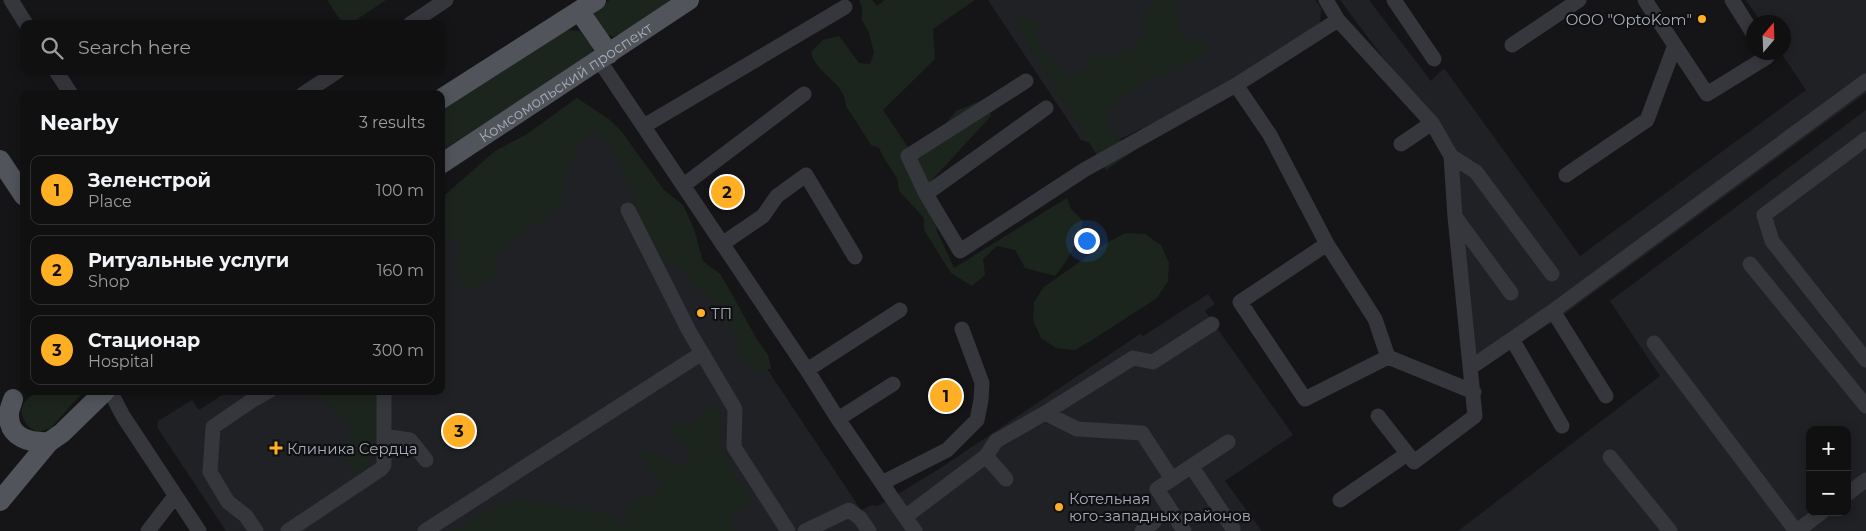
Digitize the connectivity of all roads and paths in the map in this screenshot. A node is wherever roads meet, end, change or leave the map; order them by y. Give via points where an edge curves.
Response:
1 (11, 0) edge
2 (446, 0) edge
3 (596, 0) edge
4 (689, 0) edge
5 (1326, 0) edge
6 (1394, 0) edge
7 (1579, 0) edge
8 (1645, 0) edge
9 (1732, 0) edge
10 (845, 7) dead end
11 (580, 12) junction
12 (24, 20) edge
13 (416, 20) edge
14 (1338, 20) junction
15 (1746, 22) edge
16 (1512, 45) dead end
17 (1675, 45) junction
18 (604, 57) junction
19 (1434, 59) dead end
20 (1762, 60) edge
21 (59, 75) edge
22 (332, 75) edge
23 (1026, 81) dead end
24 (1866, 81) edge
25 (1236, 85) junction
26 (68, 90) edge
27 (309, 90) edge
28 (804, 94) dead end
29 (445, 96) edge
30 (1046, 108) dead end
31 (1432, 123) junction
32 (644, 126) junction
33 (1866, 138) edge
34 (1401, 144) dead end
35 (1451, 156) junction
36 (0, 160) edge
37 (445, 161) edge
38 (1566, 175) dead end
39 (684, 185) junction
40 (20, 190) edge
41 (926, 194) junction
42 (628, 210) dead end
43 (1455, 217) junction
44 (722, 244) junction
45 (1327, 244) junction
46 (855, 257) dead end
47 (1750, 264) dead end
48 (1552, 274) dead end
49 (1511, 293) dead end
50 (900, 310) dead end
51 (1553, 311) junction
52 (1212, 324) dead end
53 (962, 329) dead end
54 (1512, 339) junction
55 (1654, 343) dead end
56 (702, 353) junction
57 (1388, 357) junction
58 (1866, 360) edge
59 (1470, 368) junction
60 (807, 370) junction
61 (893, 384) dead end
62 (1474, 392) junction
63 (101, 395) edge
64 (112, 395) edge
65 (262, 395) edge
66 (384, 395) edge
67 (1606, 396) dead end
68 (12, 398) edge
69 (1866, 406) edge
70 (1045, 413) junction
71 (1378, 416) dead end
72 (838, 419) junction
73 (1562, 426) dead end
74 (11, 430) edge
75 (384, 436) junction
76 (49, 442) junction
77 (1228, 442) dead end
78 (1407, 454) junction
79 (986, 456) junction
80 (1610, 457) dead end
81 (426, 460) dead end
82 (1192, 467) junction
83 (1172, 479) junction
84 (1006, 480) dead end
85 (1866, 480) edge
86 (14, 483) junction
87 (882, 483) junction
88 (1851, 491) edge
89 (175, 496) junction
90 (1340, 500) dead end
91 (0, 501) edge
92 (1817, 516) edge
93 (905, 517) junction
94 (308, 525) edge
95 (1233, 529) dead end
96 (148, 531) edge
97 (199, 531) edge
98 (256, 531) edge
99 (288, 531) edge
100 (425, 531) edge
101 (788, 531) edge
102 (805, 531) edge
103 (869, 531) edge
104 (915, 531) edge
105 (1184, 531) edge
106 (1670, 531) edge
107 (1797, 531) edge

1 - 12 lane
2 - 13 lane
3 - 11 main road
4 - 18 main road, Комсомольский проспект
5 - 14 lane
6 - 19 lane
7 - 16 lane
8 - 17 lane
9 - 15 lane
10 - 32 lane
11 - 18 main road
11 - 29 main road
14 - 25 lane
14 - 31 lane
17 - 20 lane via 1707,94
17 - 38 lane via 1647,120
18 - 32 lane
18 - 37 main road, Комсомольский проспект
21 - 26 lane
22 - 27 lane
23 - 41 lane via 908,156
24 - 51 lane
25 - 41 lane via 1084,170 960,251
25 - 45 lane via 1270,135
28 - 39 lane
30 - 41 lane
31 - 34 lane
31 - 35 lane
32 - 39 lane
33 - 58 lane via 1764,215 1772,241
35 - 43 lane
35 - 48 lane via 1476,172
36 - 40 main road
39 - 44 lane
42 - 56 lane
43 - 49 lane
43 - 59 lane
44 - 46 lane via 763,216 777,196 806,175
44 - 60 lane
45 - 57 lane via 1375,319
45 - 57 lane via 1240,302 1305,399
47 - 69 lane
50 - 60 lane
51 - 54 lane
51 - 67 lane
52 - 70 lane via 1153,362 1134,358
53 - 87 lane via 982,383 977,420 947,450
54 - 59 lane
54 - 73 lane
55 - 107 lane
56 - 100 lane
56 - 101 lane via 735,409 734,447
57 - 62 lane
59 - 62 lane
60 - 72 lane
61 - 72 lane
62 - 78 lane via 1475,416 1414,462
63 - 76 main road
64 - 89 lane
65 - 98 lane via 213,427 210,472 228,502 246,516
66 - 75 lane
68 - 74 main road
70 - 79 lane via 996,441
70 - 83 lane via 1077,429 1142,433
71 - 78 lane
72 - 87 lane
74 - 76 main road via 34,443
74 - 86 main road via 22,449
75 - 81 lane via 410,440
75 - 94 lane via 384,465 381,469
76 - 86 main road
77 - 82 lane
78 - 90 lane
79 - 84 lane
79 - 93 lane
80 - 106 lane
82 - 83 lane
82 - 95 lane
83 - 105 lane via 1157,489
85 - 88 lane
86 - 91 main road
87 - 93 lane
89 - 96 lane
89 - 97 lane
92 - 107 lane
93 - 104 lane
94 - 99 lane
102 - 103 lane via 849,510

